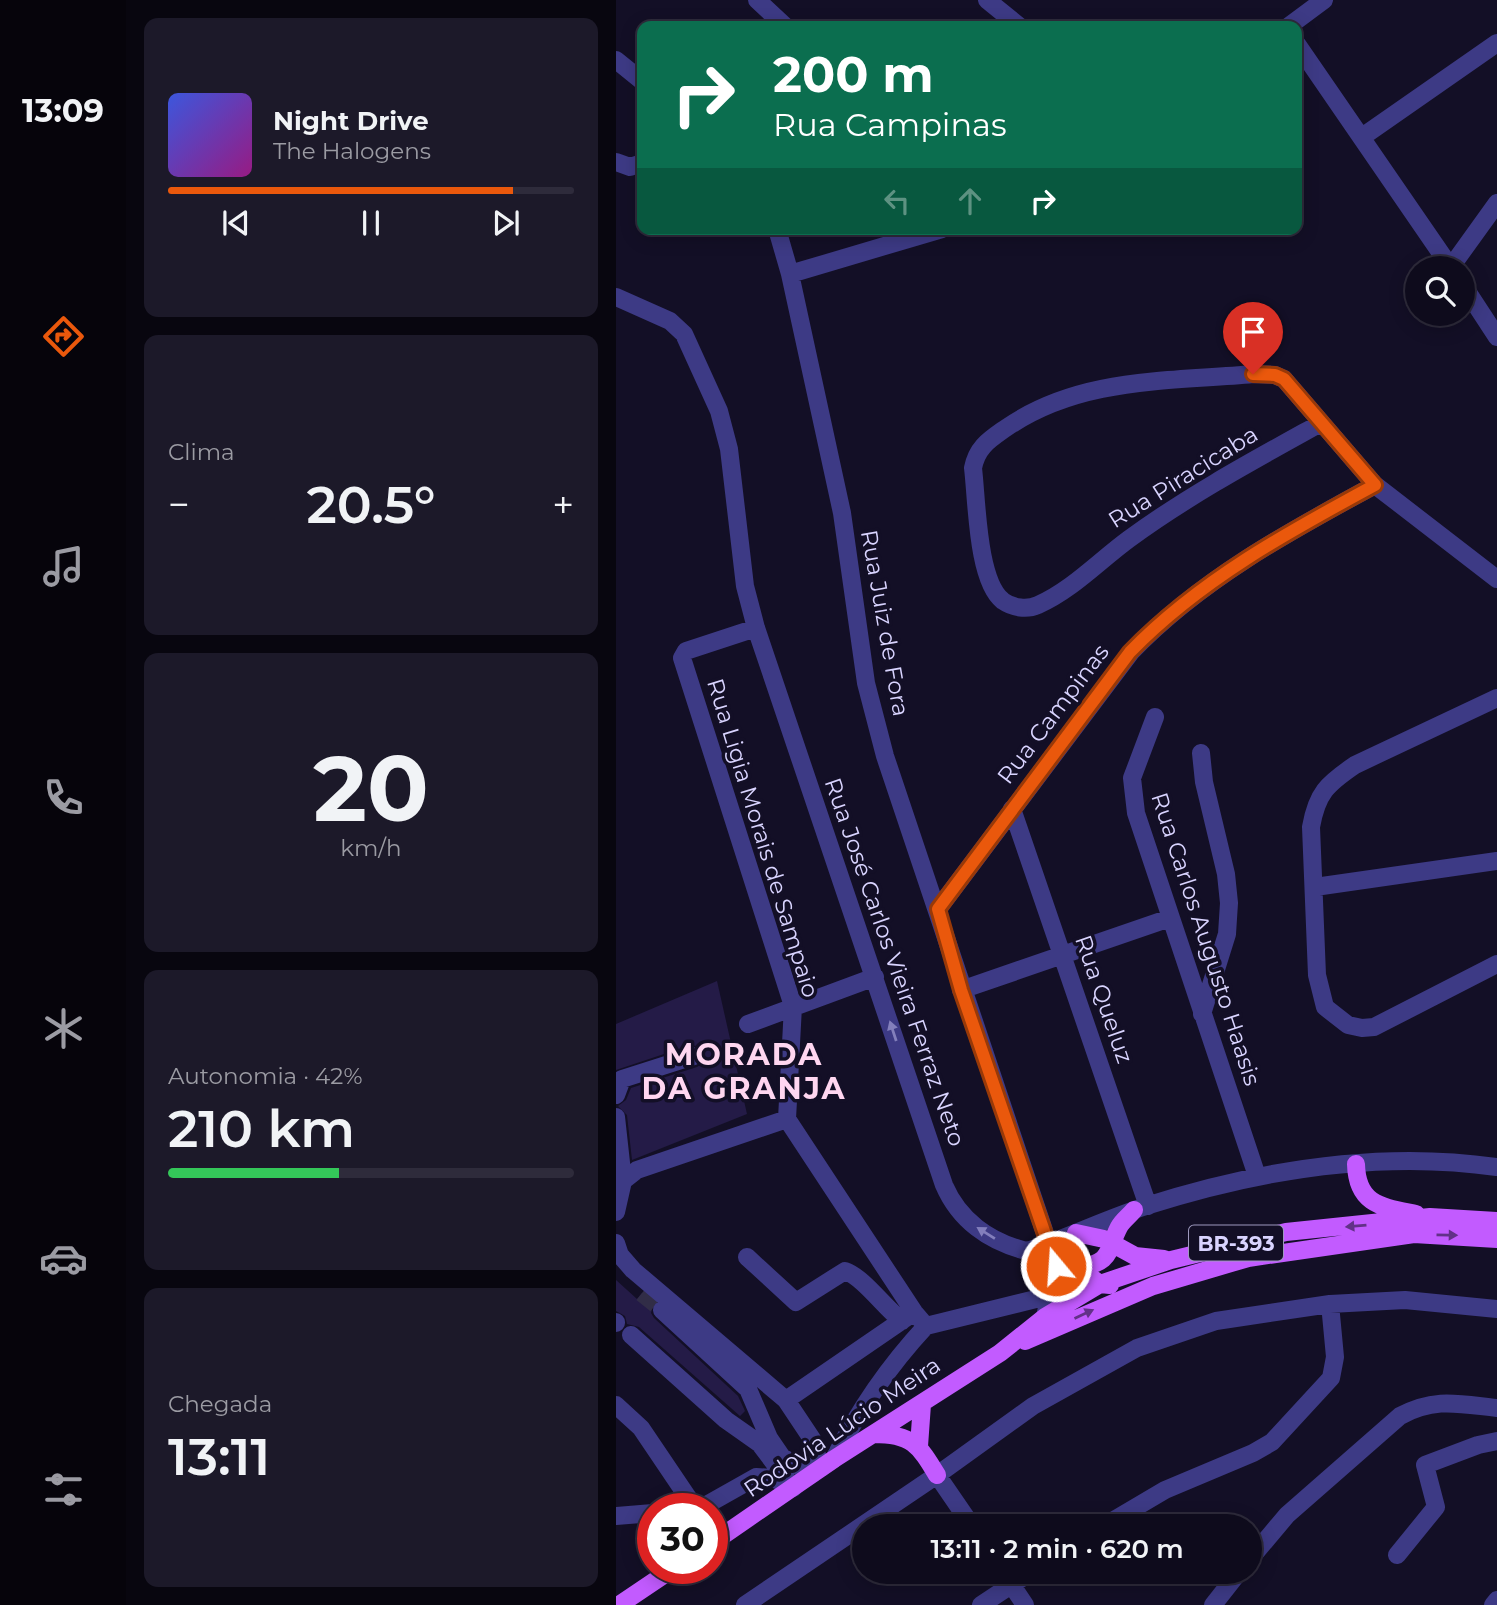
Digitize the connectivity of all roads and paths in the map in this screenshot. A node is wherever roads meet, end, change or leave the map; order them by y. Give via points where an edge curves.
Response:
1 (757, 0) edge
2 (987, 0) edge
3 (1325, 0) edge
4 (780, 21) edge
5 (1013, 21) edge
6 (1296, 21) edge
7 (1497, 43) edge
8 (1302, 51) edge
9 (616, 60) edge
10 (637, 77) edge
11 (1362, 137) junction
12 (616, 162) edge
13 (637, 165) edge
14 (1497, 203) edge
15 (779, 235) edge
16 (922, 235) edge
17 (1443, 256) edge
18 (1459, 256) edge
19 (790, 275) junction
20 (616, 296) edge
21 (1475, 303) edge
22 (1497, 337) edge
23 (1321, 423) junction
24 (1375, 485) junction
25 (1497, 579) edge
26 (756, 628) junction
27 (1497, 698) edge
28 (1155, 717) dead end
29 (1201, 753) dead end
30 (1012, 809) junction
31 (1497, 861) edge
32 (1315, 887) junction
33 (938, 909) junction
34 (1170, 918) junction
35 (1063, 955) junction
36 (1497, 964) edge
37 (875, 977) junction
38 (961, 990) junction
39 (793, 1006) junction
40 (1202, 1014) junction
41 (748, 1024) dead end
42 (694, 1056) dead end
43 (616, 1095) edge
44 (616, 1118) edge
45 (787, 1119) junction
46 (1356, 1164) junction
47 (1497, 1167) edge
48 (1257, 1175) junction
49 (623, 1181) junction
50 (1141, 1208) junction
51 (616, 1212) edge
52 (1430, 1217) junction
53 (1497, 1222) edge
54 (1076, 1233) junction
55 (1497, 1239) edge
56 (616, 1243) edge
57 (1049, 1243) junction
58 (1113, 1246) junction
59 (747, 1256) dead end
60 (1248, 1258) junction
61 (1171, 1260) junction
62 (1056, 1266) junction
63 (1078, 1268) junction
64 (616, 1272) edge
65 (1100, 1284) junction
66 (642, 1293) tunnel mouth
67 (1048, 1296) junction
68 (1329, 1304) junction
69 (657, 1306) tunnel mouth
70 (1497, 1309) edge
71 (1045, 1317) junction
72 (914, 1320) junction
73 (631, 1335) dead end
74 (1000, 1353) junction
75 (786, 1400) junction
76 (922, 1404) junction
77 (616, 1405) edge
78 (1497, 1408) edge
79 (874, 1434) junction
80 (1497, 1441) edge
81 (919, 1446) junction
82 (822, 1467) junction
83 (937, 1475) junction
84 (793, 1488) junction
85 (687, 1493) edge
86 (726, 1493) edge
87 (637, 1514) edge
88 (964, 1514) edge
89 (1124, 1514) edge
90 (617, 1516) edge
91 (728, 1531) edge
92 (1262, 1545) edge
93 (1397, 1555) dead end
94 (650, 1584) edge
95 (1001, 1584) edge
96 (1011, 1584) edge
97 (1230, 1584) edge
98 (1497, 1600) edge
99 (619, 1605) edge
100 (745, 1605) edge
101 (981, 1605) edge
102 (1026, 1605) edge
103 (1213, 1605) edge
104 (1493, 1605) edge

1 - 4 street
2 - 5 street
3 - 6 street
7 - 11 street
8 - 11 street
9 - 10 street
11 - 17 street
12 - 13 street
14 - 18 street
15 - 19 street, Rua Juiz de Fora
16 - 19 street
19 - 33 street, Rua Juiz de Fora via 842,513 866,683 885,756
20 - 26 street, Rua José Carlos Vieira Ferraz Neto via 662,316 684,334 719,411 729,449 745,586
21 - 22 street
23 - 23 street, Rua Piracicaba via 1290,385 1275,375 1122,386 1058,399 1015,422 983,444 975,456 988,579 1006,603 1024,609 1037,606 1130,538
23 - 24 street
24 - 25 street
24 - 30 street, Rua Campinas via 1279,537 1154,627 1130,652
26 - 37 street, Rua José Carlos Vieira Ferraz Neto
26 - 39 street, Rua Ligia Morais de Sampaio via 686,650 682,661
27 - 32 street via 1355,765 1321,793 1311,827
28 - 34 street, Rua Carlos Augusto Haasis via 1132,778 1133,794
29 - 40 street via 1229,903 1227,934
30 - 33 street, Rua Campinas
30 - 35 street, Rua Queluz
31 - 32 street
32 - 36 street via 1320,995 1333,1015 1348,1024 1374,1027
33 - 38 street, Rua Juiz de Fora
34 - 35 street
34 - 40 street, Rua Carlos Augusto Haasis
35 - 38 street
35 - 50 street, Rua Queluz
37 - 39 street
57 -> 37 street, Rua José Carlos Vieira Ferraz Neto via 1021,1250 977,1228 955,1208
38 - 57 street, Rua Juiz de Fora
39 - 41 street
39 - 45 street, Rua Ligia Morais de Sampaio
40 - 48 street, Rua Carlos Augusto Haasis
42 - 43 street via 622,1080
44 - 49 street
45 - 49 street via 637,1170
45 - 72 street
46 - 47 street, Rua José Carlos Vieira Ferraz Neto via 1415,1161
46 - 48 street, Rua José Carlos Vieira Ferraz Neto
46 - 52 main road via 1358,1185 1373,1202
48 - 50 street, Rua José Carlos Vieira Ferraz Neto
49 - 51 street
50 - 54 street, Rua José Carlos Vieira Ferraz Neto
50 - 58 main road via 1118,1228
52 - 53 main road, Rodovia Lúcio Meira / BR-393
52 -> 61 main road, Rodovia Lúcio Meira / BR-393 via 1286,1232
54 - 57 street, Rua José Carlos Vieira Ferraz Neto
54 - 58 main road via 1091,1234
60 -> 55 main road, Rodovia Lúcio Meira / BR-393 via 1414,1234
56 - 75 street via 633,1270
57 - 62 street, Rua Juiz de Fora
58 - 61 main road via 1135,1256
58 - 63 main road via 1095,1264
59 - 72 street via 796,1302 845,1271 854,1274 882,1306
60 - 65 main road via 1209,1259 1126,1284
74 -> 60 main road, Rodovia Lúcio Meira / BR-393 via 1153,1286
61 - 65 main road, Rodovia Lúcio Meira / BR-393
62 - 63 main road
62 - 67 street
63 - 65 main road
64 - 66 street
65 - 71 main road, Rodovia Lúcio Meira / BR-393
67 - 71 street
67 - 72 street
68 - 70 street via 1405,1300
68 - 83 street via 1216,1321 1137,1348 1033,1406
68 - 89 street via 1335,1357 1331,1377 1272,1442 1165,1489
69 - 82 street via 748,1389 782,1457
71 - 74 main road, Rodovia Lúcio Meira / BR-393
72 - 75 street
72 - 82 street via 890,1366
73 - 84 street via 726,1420 760,1444
74 - 76 main road, Rodovia Lúcio Meira / BR-393
75 - 82 street via 812,1438
76 - 79 main road, Rodovia Lúcio Meira / BR-393
76 - 81 main road
77 - 85 street via 641,1428
78 - 92 street via 1436,1402 1400,1416 1287,1515
79 - 81 main road via 896,1435
79 - 82 main road, Rodovia Lúcio Meira / BR-393
80 - 93 street via 1425,1465 1436,1507
81 - 83 main road
82 - 84 main road, Rodovia Lúcio Meira / BR-393
83 - 88 street
83 - 100 street
84 - 86 street via 773,1478 756,1477
84 - 91 main road, Rodovia Lúcio Meira / BR-393
87 - 90 street
94 - 99 main road
95 - 101 street
96 - 102 street
97 - 103 street
98 - 104 street

